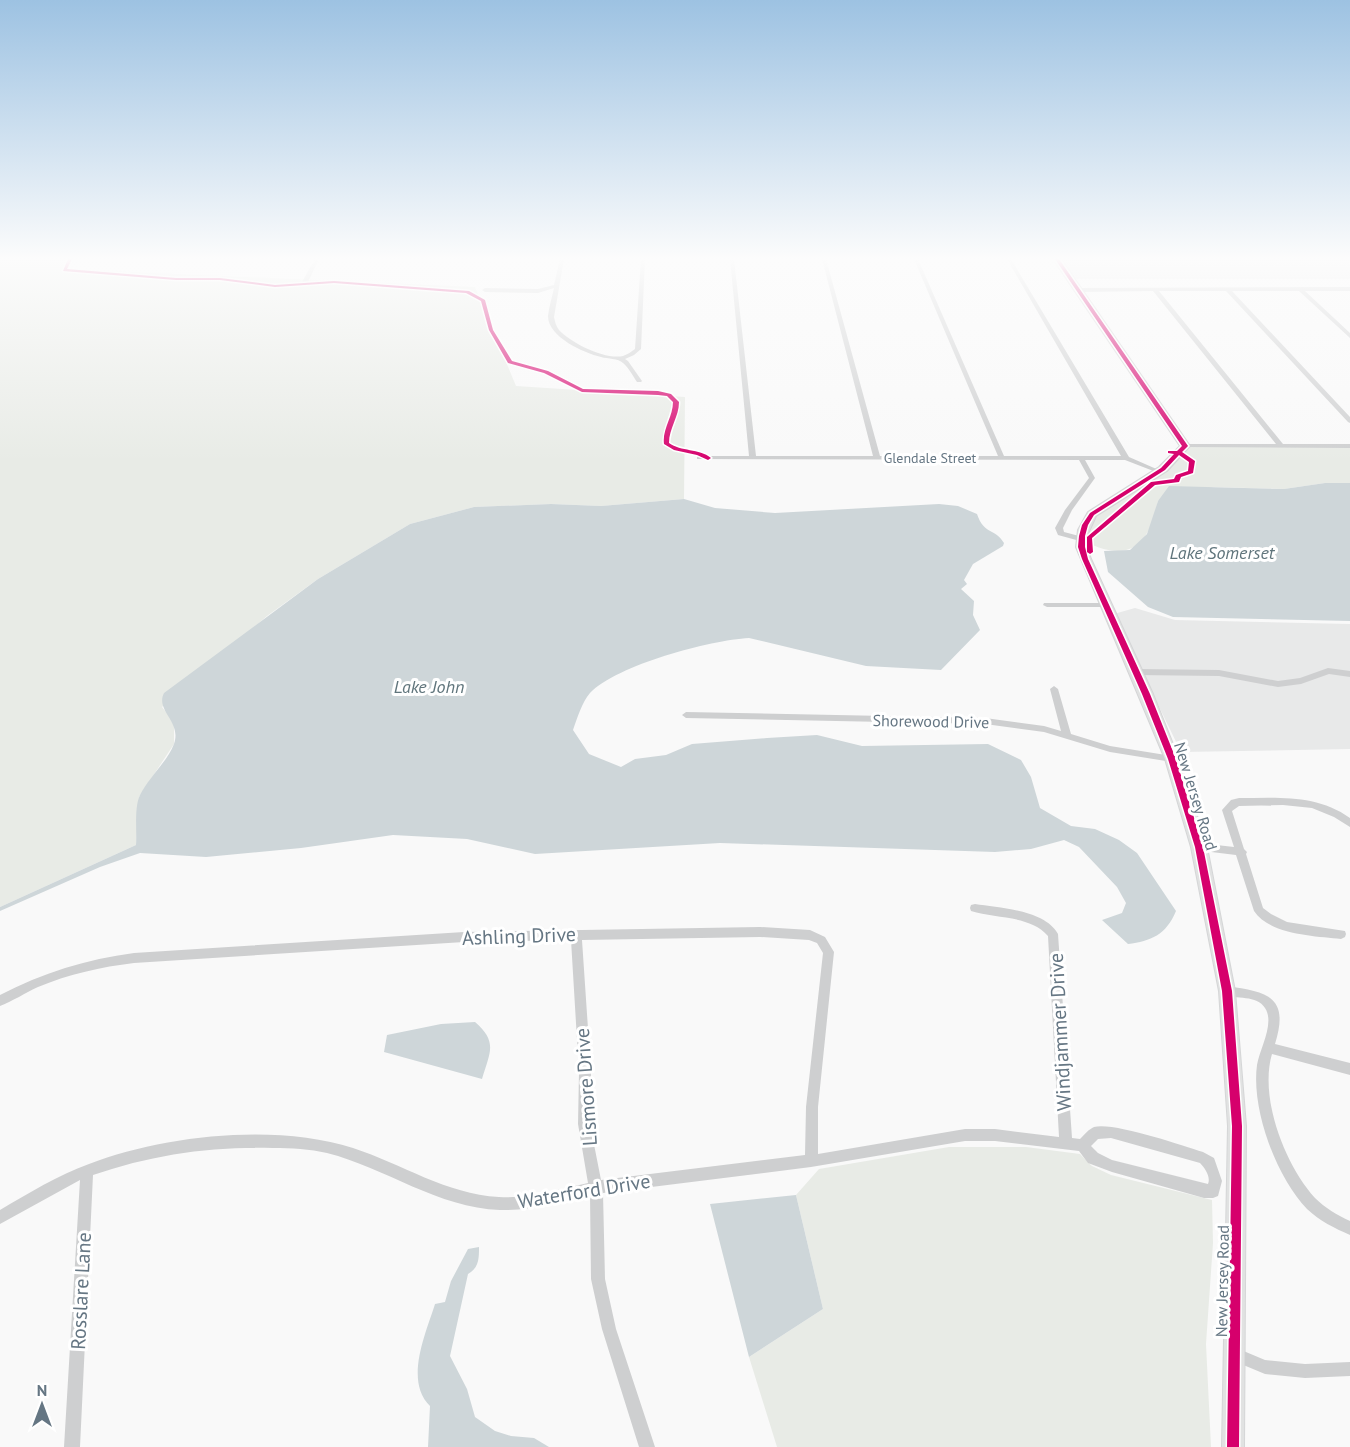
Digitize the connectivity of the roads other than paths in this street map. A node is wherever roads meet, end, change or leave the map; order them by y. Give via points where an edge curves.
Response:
1 (553, 327) edge
2 (639, 327) edge
3 (739, 327) edge
4 (842, 327) edge
5 (945, 327) edge
6 (1049, 327) edge
7 (1103, 327) edge
8 (1185, 327) edge
9 (1262, 327) edge
10 (619, 358) junction
11 (639, 381) dead end
12 (1350, 421) edge
13 (1185, 446) junction
14 (1281, 446) junction
15 (1350, 446) edge
16 (699, 458) dead end
17 (753, 458) junction
18 (877, 458) junction
19 (1002, 458) junction
20 (1081, 458) junction
21 (1126, 458) junction
22 (1158, 471) junction
23 (1080, 539) junction
24 (1047, 605) dead end
25 (1105, 605) junction
26 (1136, 672) junction
27 (1350, 674) edge
28 (1054, 689) dead end
29 (686, 716) dead end
30 (1067, 736) junction
31 (1172, 759) junction
32 (1350, 823) edge
33 (1199, 847) junction
34 (1242, 852) junction
35 (975, 908) dead end
36 (1341, 934) dead end
37 (576, 935) junction
38 (1227, 991) junction
39 (0, 1001) edge
40 (1267, 1047) junction
41 (1350, 1069) edge
42 (1066, 1144) junction
43 (1082, 1145) junction
44 (810, 1161) junction
45 (87, 1171) junction
46 (1216, 1181) junction
47 (1237, 1187) junction
48 (596, 1188) junction
49 (0, 1217) edge
50 (1350, 1228) edge
51 (1234, 1354) junction
52 (1350, 1369) edge
53 (72, 1447) edge
54 (647, 1447) edge
55 (1233, 1447) edge

1 - 10 street via 597,354
2 - 10 street via 638,349
3 - 17 street
4 - 18 street
5 - 19 street
6 - 21 street
7 - 13 street
8 - 14 street
9 - 12 street
10 - 11 street
13 - 14 street
13 - 22 street
14 - 15 street
16 - 17 street, Glendale Street
17 - 18 street, Glendale Street
18 - 19 street, Glendale Street
19 - 20 street, Glendale Street
20 - 21 street, Glendale Street
20 - 23 street via 1092,478 1059,528 1061,533
21 - 22 street, Glendale Street
22 - 23 street via 1092,514
23 - 25 street, New Jersey Road via 1084,559
24 - 25 street
25 - 26 street, New Jersey Road
26 - 27 street via 1219,673 1278,684 1293,683 1328,670
26 - 31 street, New Jersey Road
28 - 30 street
29 - 30 street, Shorewood Drive via 985,721 1019,724
30 - 31 street, Shorewood Drive via 1110,749
31 - 33 street, New Jersey Road
32 - 34 street via 1332,810 1300,801 1234,803 1227,810
33 - 34 street
33 - 38 street, New Jersey Road
34 - 36 street via 1259,911 1270,921
35 - 42 street, Windjammer Drive via 1036,921 1053,934
37 - 39 street, Ashling Drive via 452,938 134,958 86,965
37 - 44 street, Ashling Drive via 760,932 810,935 821,940 828,952
37 - 48 street, Lismore Drive via 585,1073 584,1124
38 - 40 street via 1267,1001 1275,1024
38 - 47 street, New Jersey Road via 1237,1126
40 - 41 street
40 - 50 street via 1263,1068 1266,1101 1284,1166 1320,1211
42 - 43 street, Waterford Drive
42 - 44 street, Waterford Drive via 1002,1134 966,1135
43 - 46 street via 1093,1158 1112,1166 1204,1191 1213,1191
43 - 46 street via 1095,1133 1111,1132 1203,1158
44 - 48 street, Waterford Drive
45 - 48 street, Waterford Drive via 161,1150 275,1140 354,1154 417,1183 482,1202 521,1204
45 - 49 street, Waterford Drive
45 - 53 street, Rosslare Lane
46 - 47 street
47 - 51 street, New Jersey Road
48 - 54 street, Lismore Drive via 598,1279 609,1329
51 - 52 street via 1265,1367 1305,1371
51 - 55 street, New Jersey Road

